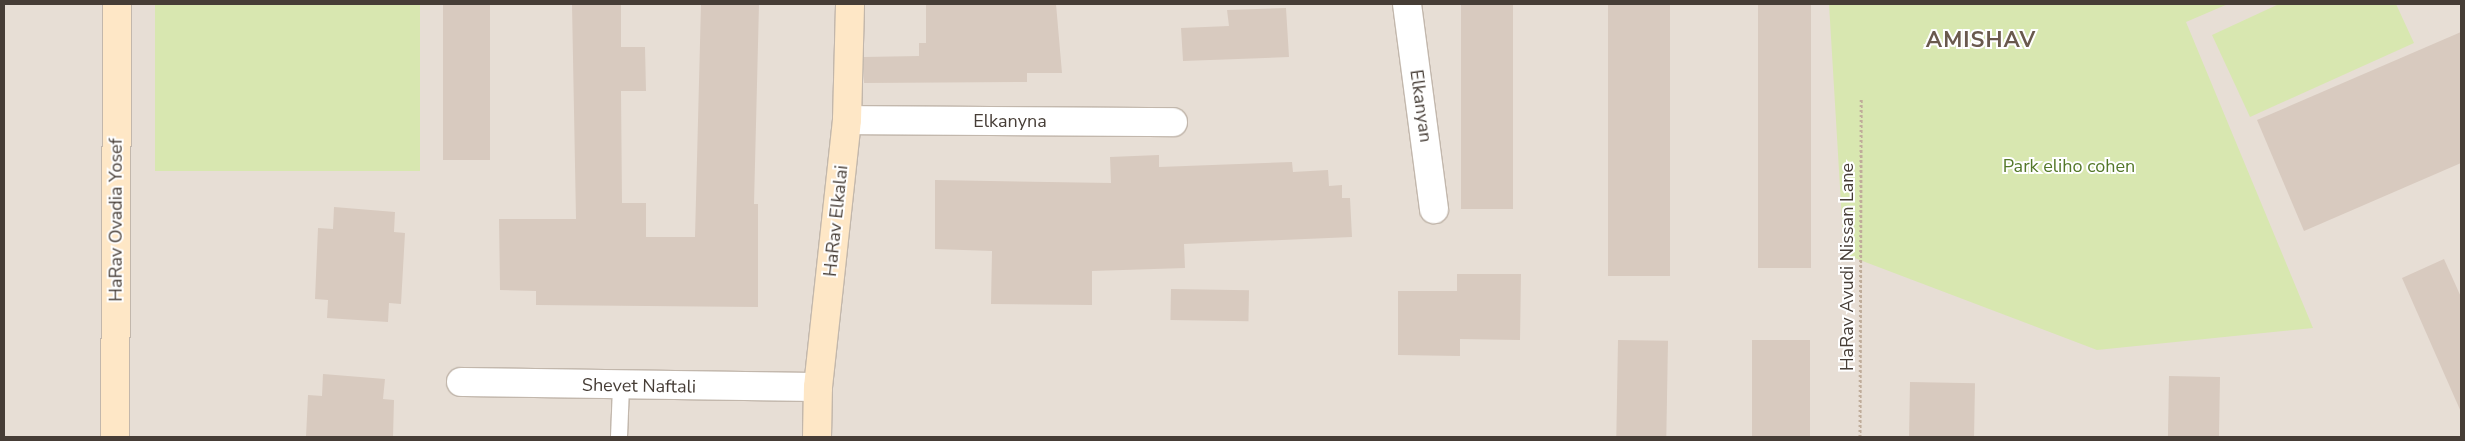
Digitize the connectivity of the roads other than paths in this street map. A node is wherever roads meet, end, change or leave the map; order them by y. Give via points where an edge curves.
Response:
1 (117, 4) edge
2 (850, 4) edge
3 (1407, 4) edge
4 (847, 120) junction
5 (1172, 122) dead end
6 (1434, 208) dead end
7 (461, 382) dead end
8 (621, 387) junction
9 (818, 387) junction
10 (115, 437) edge
11 (619, 437) edge
12 (817, 437) edge

1 - 10 street, HaRav Ovadia Yosef
2 - 4 street, HaRav Elkalai
3 - 6 street, Elkanyan
4 - 5 street, Elkanyna
4 - 9 street, HaRav Elkalai
7 - 8 street, Shevet Naftali
8 - 9 street, Shevet Naftali
8 - 11 lane
9 - 12 street, HaRav Elkalai

